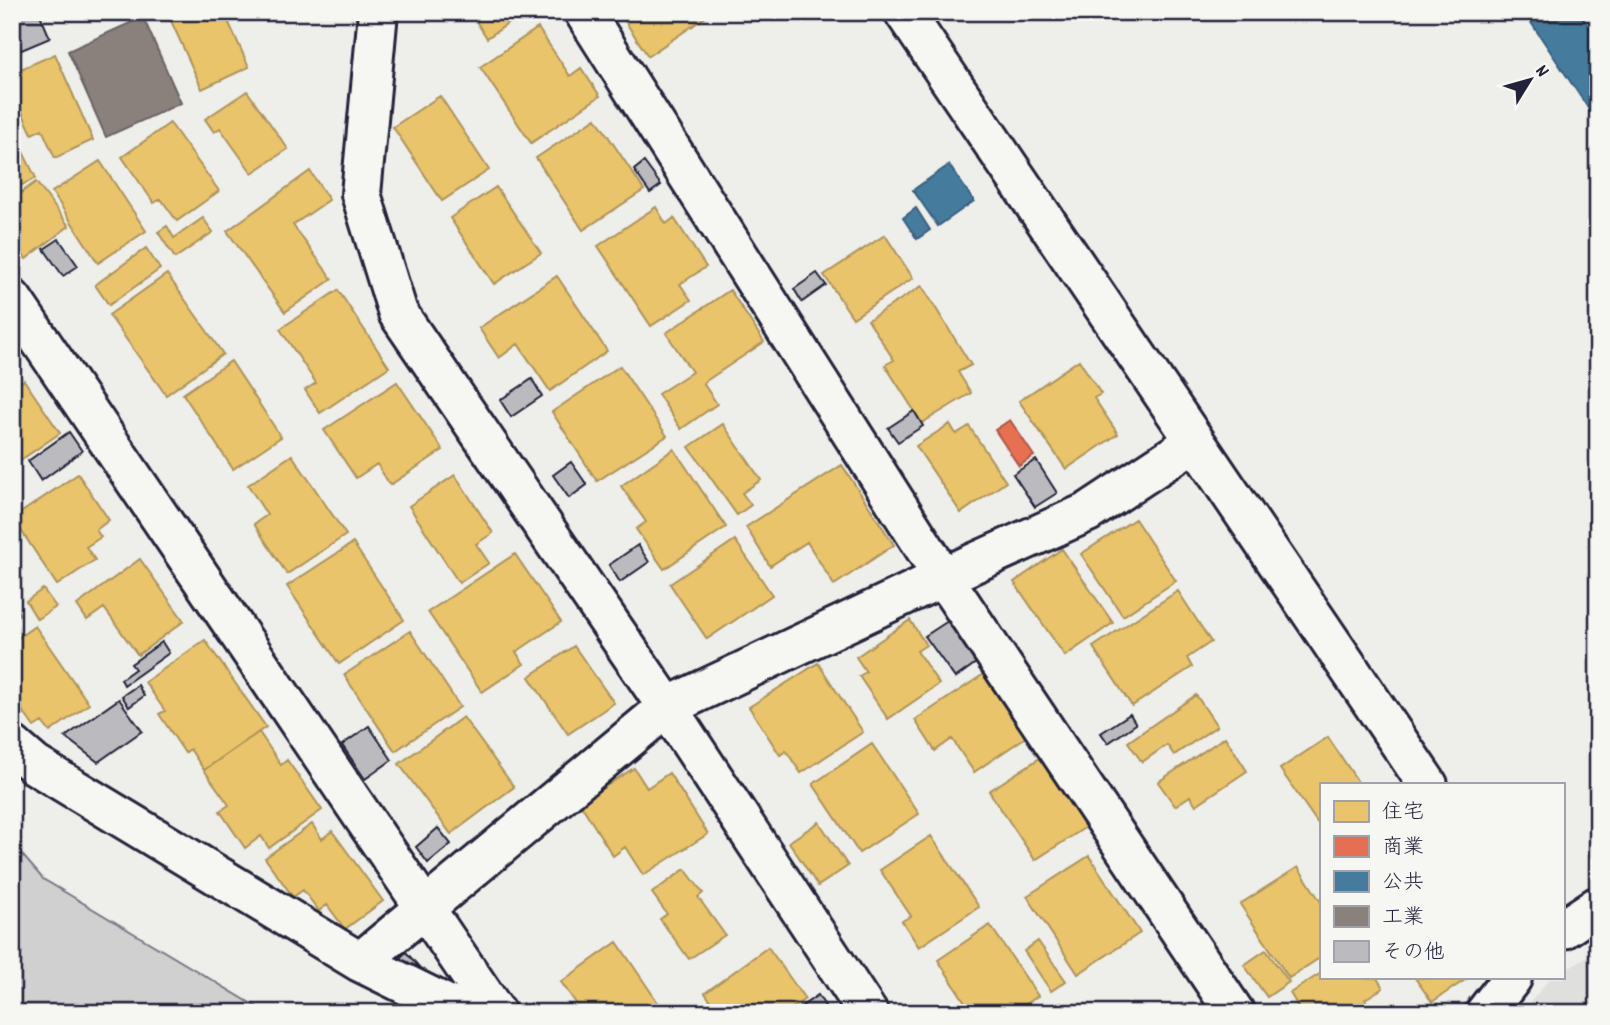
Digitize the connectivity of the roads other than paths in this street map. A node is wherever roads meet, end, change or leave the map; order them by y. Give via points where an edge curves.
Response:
1 (377, 12) edge
2 (584, 12) edge
3 (904, 12) edge
4 (12, 299) edge
5 (1194, 442) junction
6 (943, 577) junction
7 (667, 707) junction
8 (12, 745) edge
9 (1427, 783) edge
10 (1598, 906) edge
11 (424, 910) junction
12 (1564, 928) edge
13 (360, 962) junction
14 (1511, 979) edge
15 (464, 1013) edge
16 (496, 1013) edge
17 (868, 1013) edge
18 (1235, 1013) edge
19 (1485, 1013) edge

1 - 7 street via 361,194 398,313
2 - 6 street
3 - 5 street
4 - 11 street
5 - 6 street via 1088,512
5 - 9 street
6 - 7 street
6 - 18 street
7 - 11 street
7 - 17 street
8 - 13 street via 35,765
10 - 12 street
11 - 13 street
11 - 16 street
13 - 15 street
14 - 19 street

